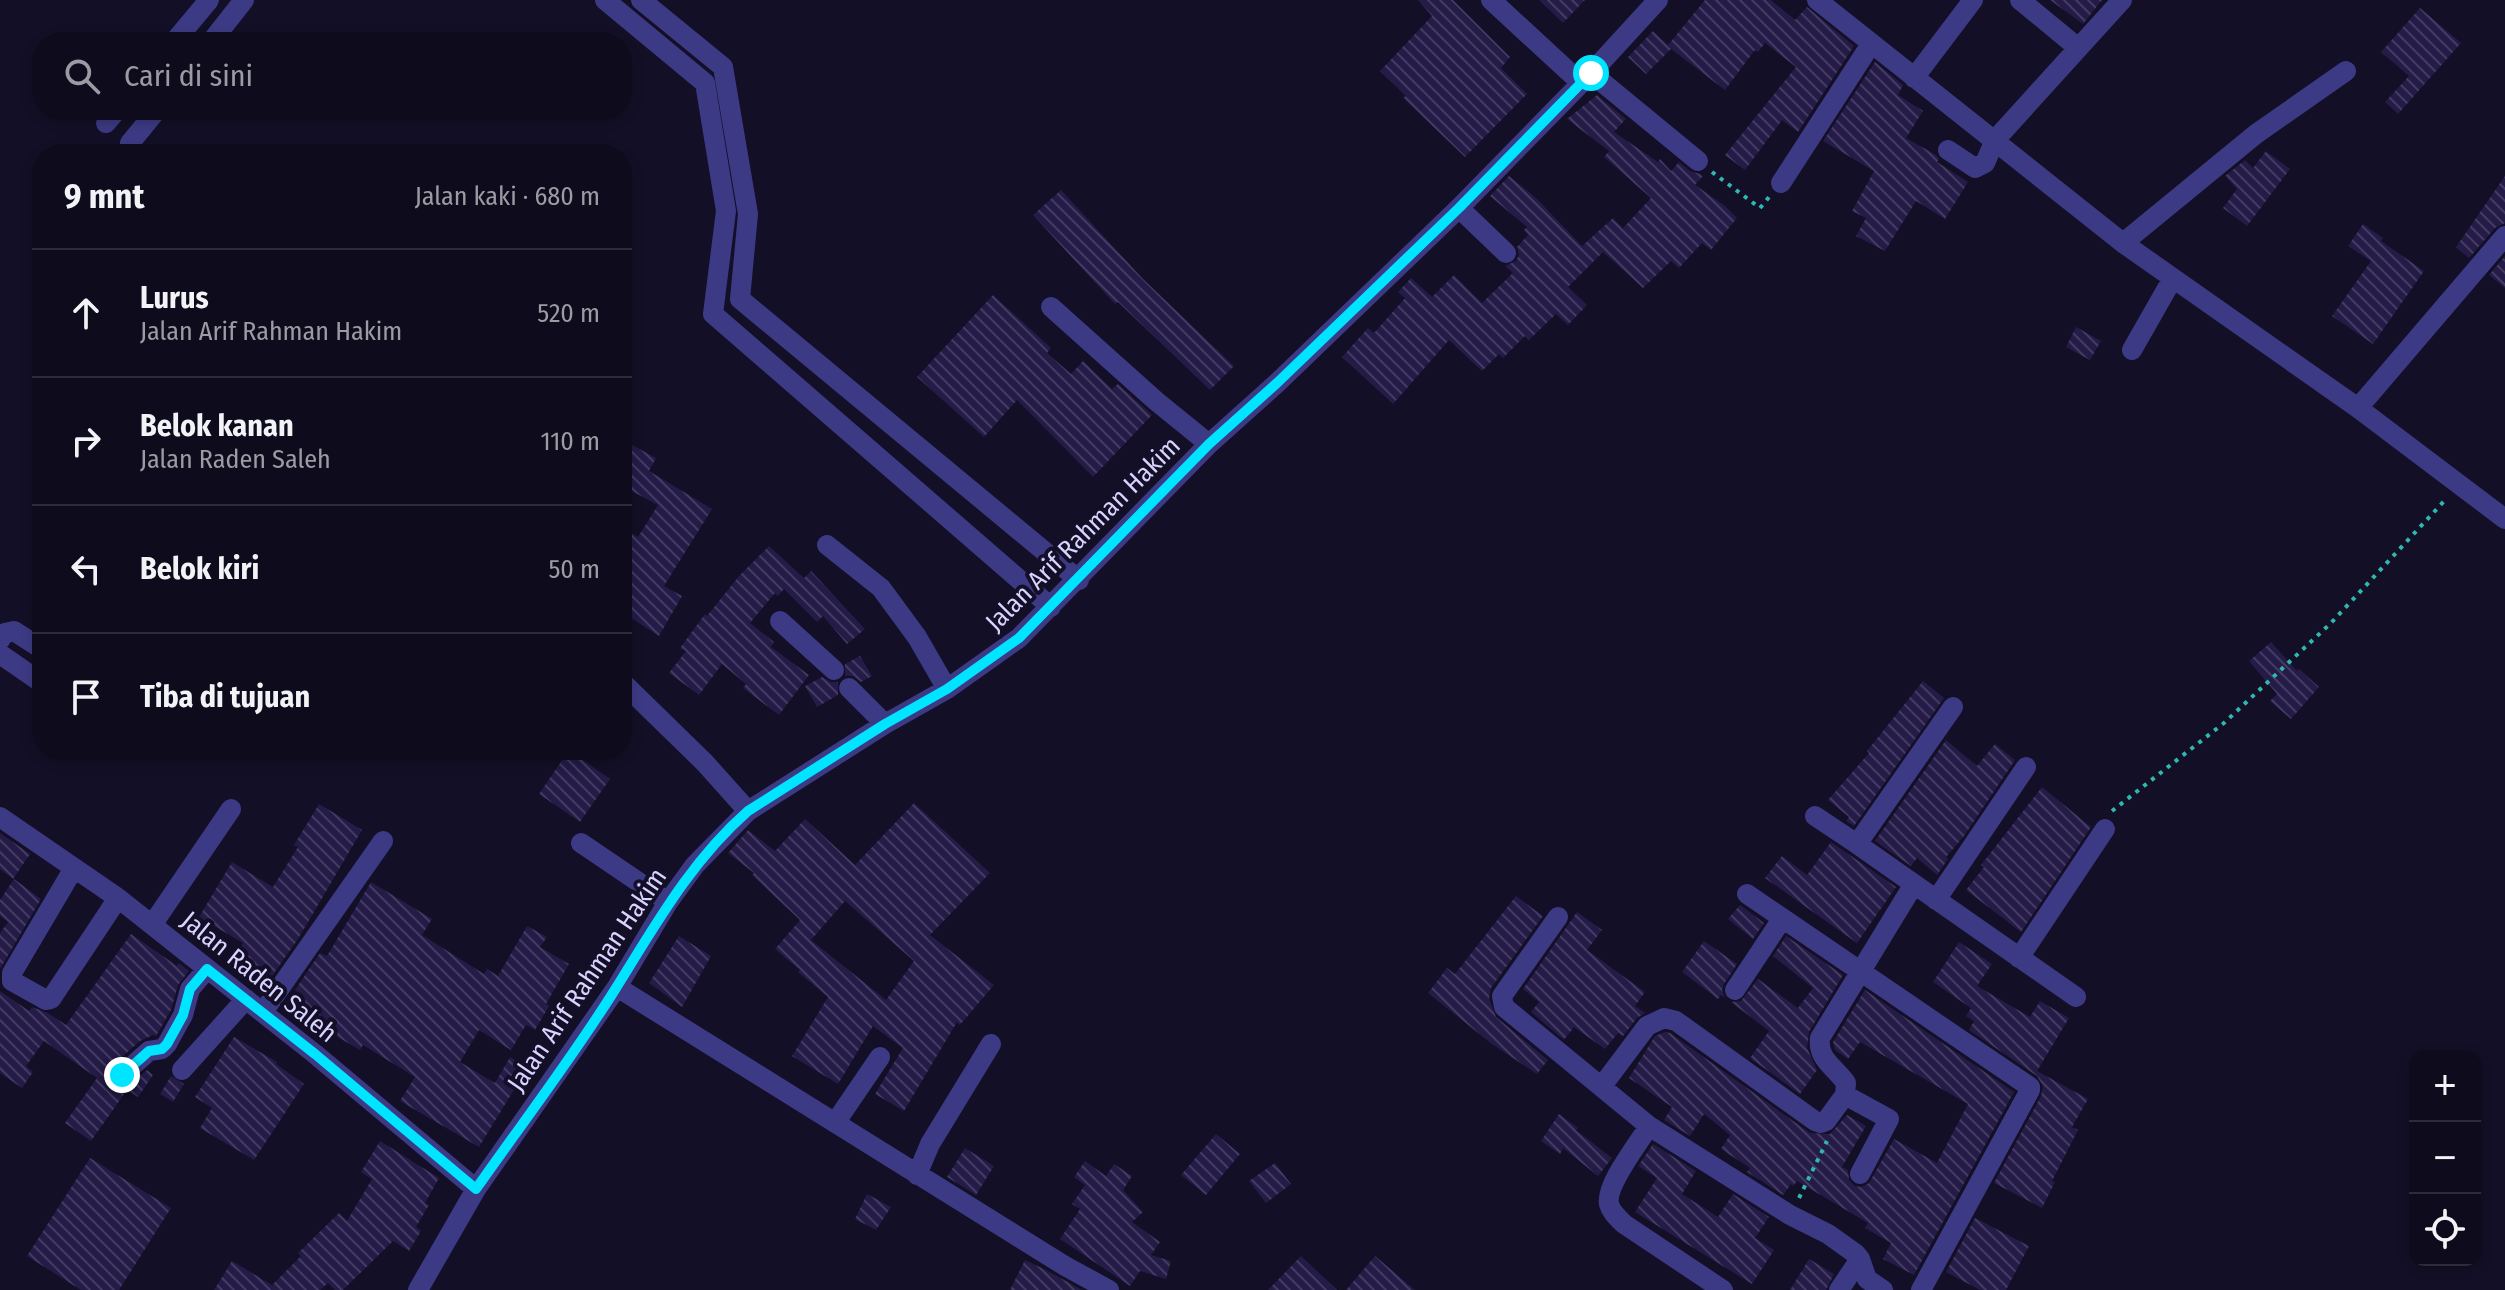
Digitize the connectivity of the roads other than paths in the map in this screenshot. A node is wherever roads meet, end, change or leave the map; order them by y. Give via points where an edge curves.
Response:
1 (209, 0) edge
2 (244, 0) edge
3 (605, 0) edge
4 (641, 0) edge
5 (1491, 0) edge
6 (1658, 0) edge
7 (1817, 0) edge
8 (1973, 0) edge
9 (2020, 0) edge
10 (2122, 0) edge
11 (182, 32) edge
12 (219, 32) edge
13 (1871, 44) junction
14 (2077, 47) junction
15 (2346, 71) dead end
16 (1586, 78) junction
17 (1914, 78) junction
18 (149, 120) edge
19 (1995, 140) junction
20 (130, 143) dead end
21 (1948, 150) dead end
22 (1698, 161) road end
23 (1781, 183) road end
24 (1459, 208) junction
25 (2505, 236) edge
26 (2123, 243) junction
27 (1506, 253) dead end
28 (2173, 278) junction
29 (1051, 307) dead end
30 (2132, 350) dead end
31 (2358, 408) junction
32 (1209, 444) junction
33 (2505, 519) edge
34 (827, 545) dead end
35 (1079, 580) junction
36 (1051, 607) junction
37 (780, 621) dead end
38 (0, 640) edge
39 (32, 643) edge
40 (0, 654) edge
41 (834, 670) dead end
42 (32, 676) edge
43 (849, 688) dead end
44 (947, 689) junction
45 (632, 692) edge
46 (1953, 707) dead end
47 (885, 724) junction
48 (2026, 767) dead end
49 (231, 809) dead end
50 (748, 811) junction
51 (1815, 816) dead end
52 (0, 817) edge
53 (2103, 824) road end
54 (383, 841) dead end
55 (581, 843) dead end
56 (1857, 844) junction
57 (74, 868) junction
58 (1914, 884) junction
59 (1747, 894) dead end
60 (118, 898) junction
61 (1936, 900) junction
62 (668, 902) junction
63 (1558, 917) dead end
64 (1782, 919) junction
65 (152, 925) junction
66 (2019, 958) junction
67 (207, 969) junction
68 (1861, 972) junction
69 (617, 987) junction
70 (1735, 990) dead end
71 (2076, 997) dead end
72 (246, 999) junction
73 (263, 1012) junction
74 (991, 1044) dead end
75 (880, 1057) dead end
76 (182, 1070) dead end
77 (122, 1075) dead end
78 (1602, 1086) junction
79 (1840, 1104) junction
80 (835, 1123) junction
81 (1649, 1126) junction
82 (1860, 1174) dead end
83 (917, 1175) junction
84 (476, 1189) junction
85 (1860, 1259) junction
86 (1106, 1289) edge
87 (418, 1290) edge
88 (1723, 1290) edge
89 (1839, 1290) edge
90 (1883, 1290) edge
91 (1921, 1290) edge

1 - 11 street
2 - 12 street
3 - 36 street via 705,83 726,211 713,314
4 - 35 street via 723,67 748,214 740,299
5 - 16 street
6 - 16 street, Jalan Arif Rahman Hakim
7 - 13 street
8 - 17 street
9 - 14 street
10 - 14 street
13 - 17 street
13 - 23 street
14 - 19 street
15 - 26 street via 2256,134
16 - 22 street
16 - 24 street, Jalan Arif Rahman Hakim
17 - 19 street
18 - 20 street
19 - 21 street via 1985,163 1975,168
19 - 26 street
24 - 27 street
24 - 32 street, Jalan Arif Rahman Hakim
25 - 31 street
26 - 28 street
28 - 30 street
28 - 31 street
29 - 32 street
31 - 33 street
32 - 35 street, Jalan Arif Rahman Hakim
34 - 44 street via 881,588
35 - 36 street, Jalan Arif Rahman Hakim
36 - 44 street, Jalan Arif Rahman Hakim via 1010,645
37 - 41 street
38 - 39 street via 14,631
40 - 42 street
43 - 47 street
44 - 47 street, Jalan Arif Rahman Hakim
45 - 50 street
46 - 56 street
47 - 50 street, Jalan Arif Rahman Hakim
48 - 61 street
49 - 65 street
50 - 62 street, Jalan Arif Rahman Hakim via 695,865
51 - 56 street
52 - 57 street, Jalan Raden Saleh
53 - 66 street
54 - 73 street
55 - 62 street
56 - 58 street
57 - 60 street, Jalan Raden Saleh
57 - 60 street via 12,981 51,999
58 - 61 street
58 - 68 street
59 - 64 street
60 - 65 street, Jalan Raden Saleh
61 - 66 street
62 - 69 street, Jalan Arif Rahman Hakim
63 - 78 street via 1502,1002
64 - 68 street
64 - 70 street
65 - 67 street, Jalan Raden Saleh
66 - 71 street
67 - 72 street, Jalan Raden Saleh
67 - 77 street via 190,989 167,1044 149,1051
68 - 79 street via 1826,1024 1819,1046 1844,1079
68 - 91 street via 2030,1087
69 - 80 street
69 - 84 street, Jalan Arif Rahman Hakim
72 - 73 street, Jalan Raden Saleh
72 - 76 street
73 - 84 street, Jalan Raden Saleh
74 - 83 street
75 - 80 street
78 - 79 street via 1647,1026 1664,1018 1676,1021 1815,1121 1826,1121
78 - 81 street
79 - 82 street via 1889,1119
80 - 83 street
81 - 85 street via 1828,1234
81 - 88 street via 1610,1187 1612,1212
83 - 86 street
84 - 87 street, Jalan Arif Rahman Hakim
85 - 89 street
85 - 90 street via 1867,1279

